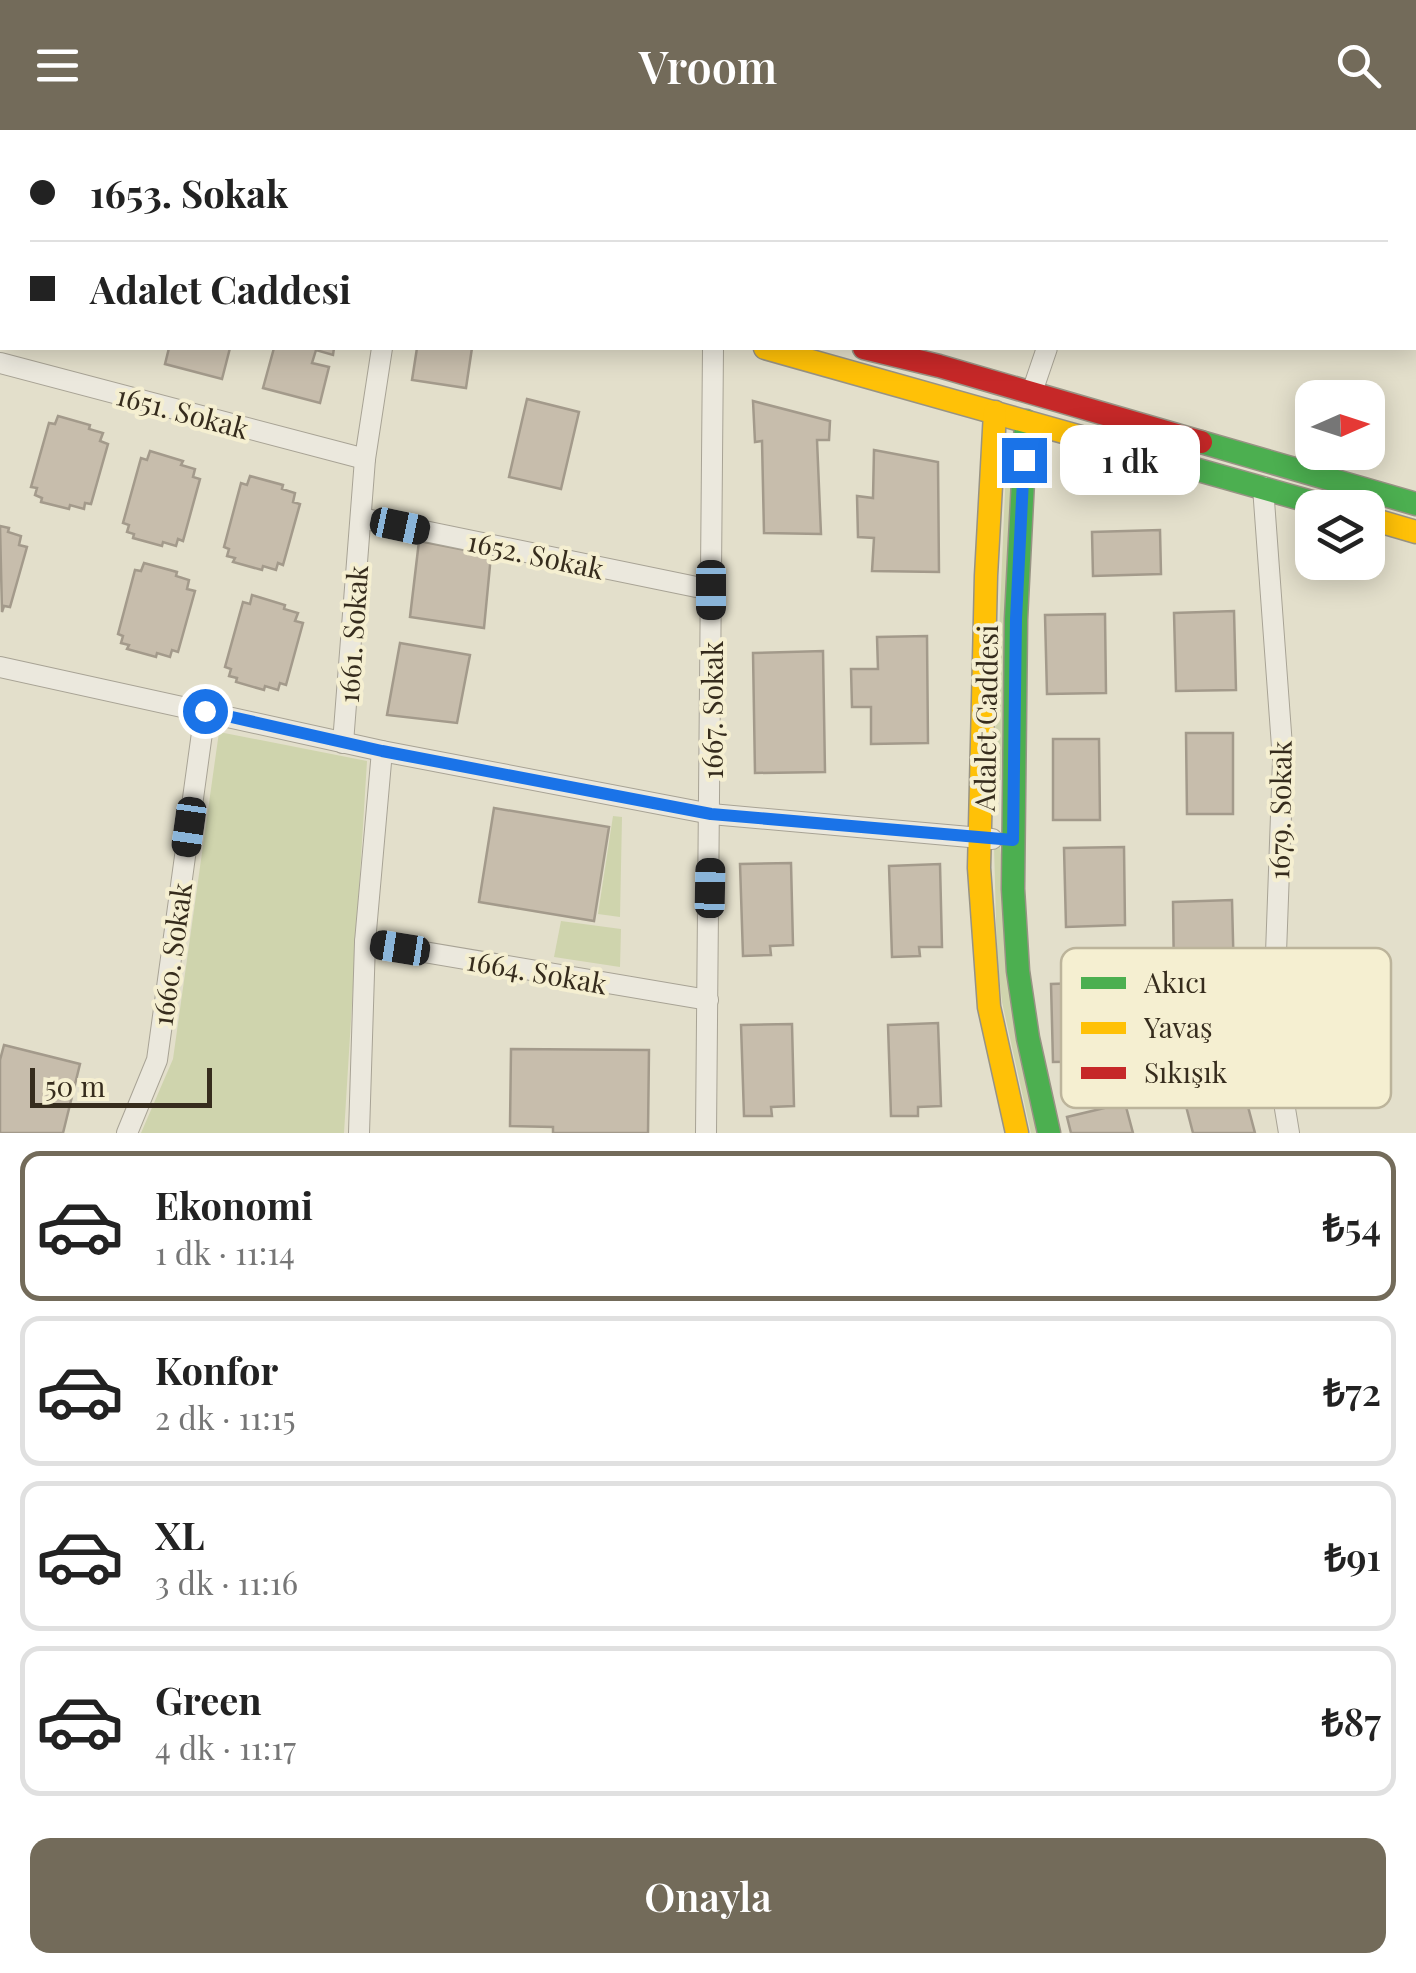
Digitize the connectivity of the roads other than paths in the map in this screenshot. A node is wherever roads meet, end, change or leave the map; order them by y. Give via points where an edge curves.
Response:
1 (382, 350) edge
2 (713, 350) edge
3 (773, 350) edge
4 (872, 350) edge
5 (1046, 350) edge
6 (0, 364) edge
7 (1032, 392) junction
8 (995, 412) junction
9 (1026, 420) junction
10 (365, 459) junction
11 (1263, 487) junction
12 (1295, 497) edge
13 (1416, 504) edge
14 (361, 518) junction
15 (1385, 523) edge
16 (1416, 532) edge
17 (711, 590) junction
18 (0, 667) edge
19 (205, 711) junction
20 (343, 743) junction
21 (382, 751) junction
22 (711, 814) junction
23 (980, 838) junction
24 (1013, 840) junction
25 (366, 942) junction
26 (1276, 948) edge
27 (708, 1000) junction
28 (1286, 1108) edge
29 (127, 1133) edge
30 (359, 1133) edge
31 (706, 1133) edge
32 (1017, 1133) edge
33 (1049, 1133) edge
34 (1290, 1133) edge

1 - 10 street, 1661. Sokak
2 - 17 street, 1667. Sokak
3 - 8 street
4 - 7 street
5 - 7 street
6 - 10 street, 1651. Sokak
7 - 13 street
8 - 9 street
8 - 23 street
9 - 11 street
9 - 24 street, Adalet Caddesi
10 - 14 street, 1661. Sokak
11 - 12 street
11 - 26 street, 1679. Sokak via 1283,760
14 - 17 street, 1652. Sokak
14 - 20 street, 1661. Sokak
15 - 16 street
17 - 22 street, 1667. Sokak
18 - 19 street
19 - 20 street
19 - 29 street, 1660. Sokak via 157,1060
20 - 21 street
21 - 22 street
21 - 25 street
22 - 23 street
22 - 27 street, 1667. Sokak
23 - 24 street
23 - 32 street via 989,1006
24 - 33 street, Adalet Caddesi via 1018,971
25 - 27 street, 1664. Sokak
25 - 30 street
27 - 31 street, 1667. Sokak
28 - 34 street, 1679. Sokak

